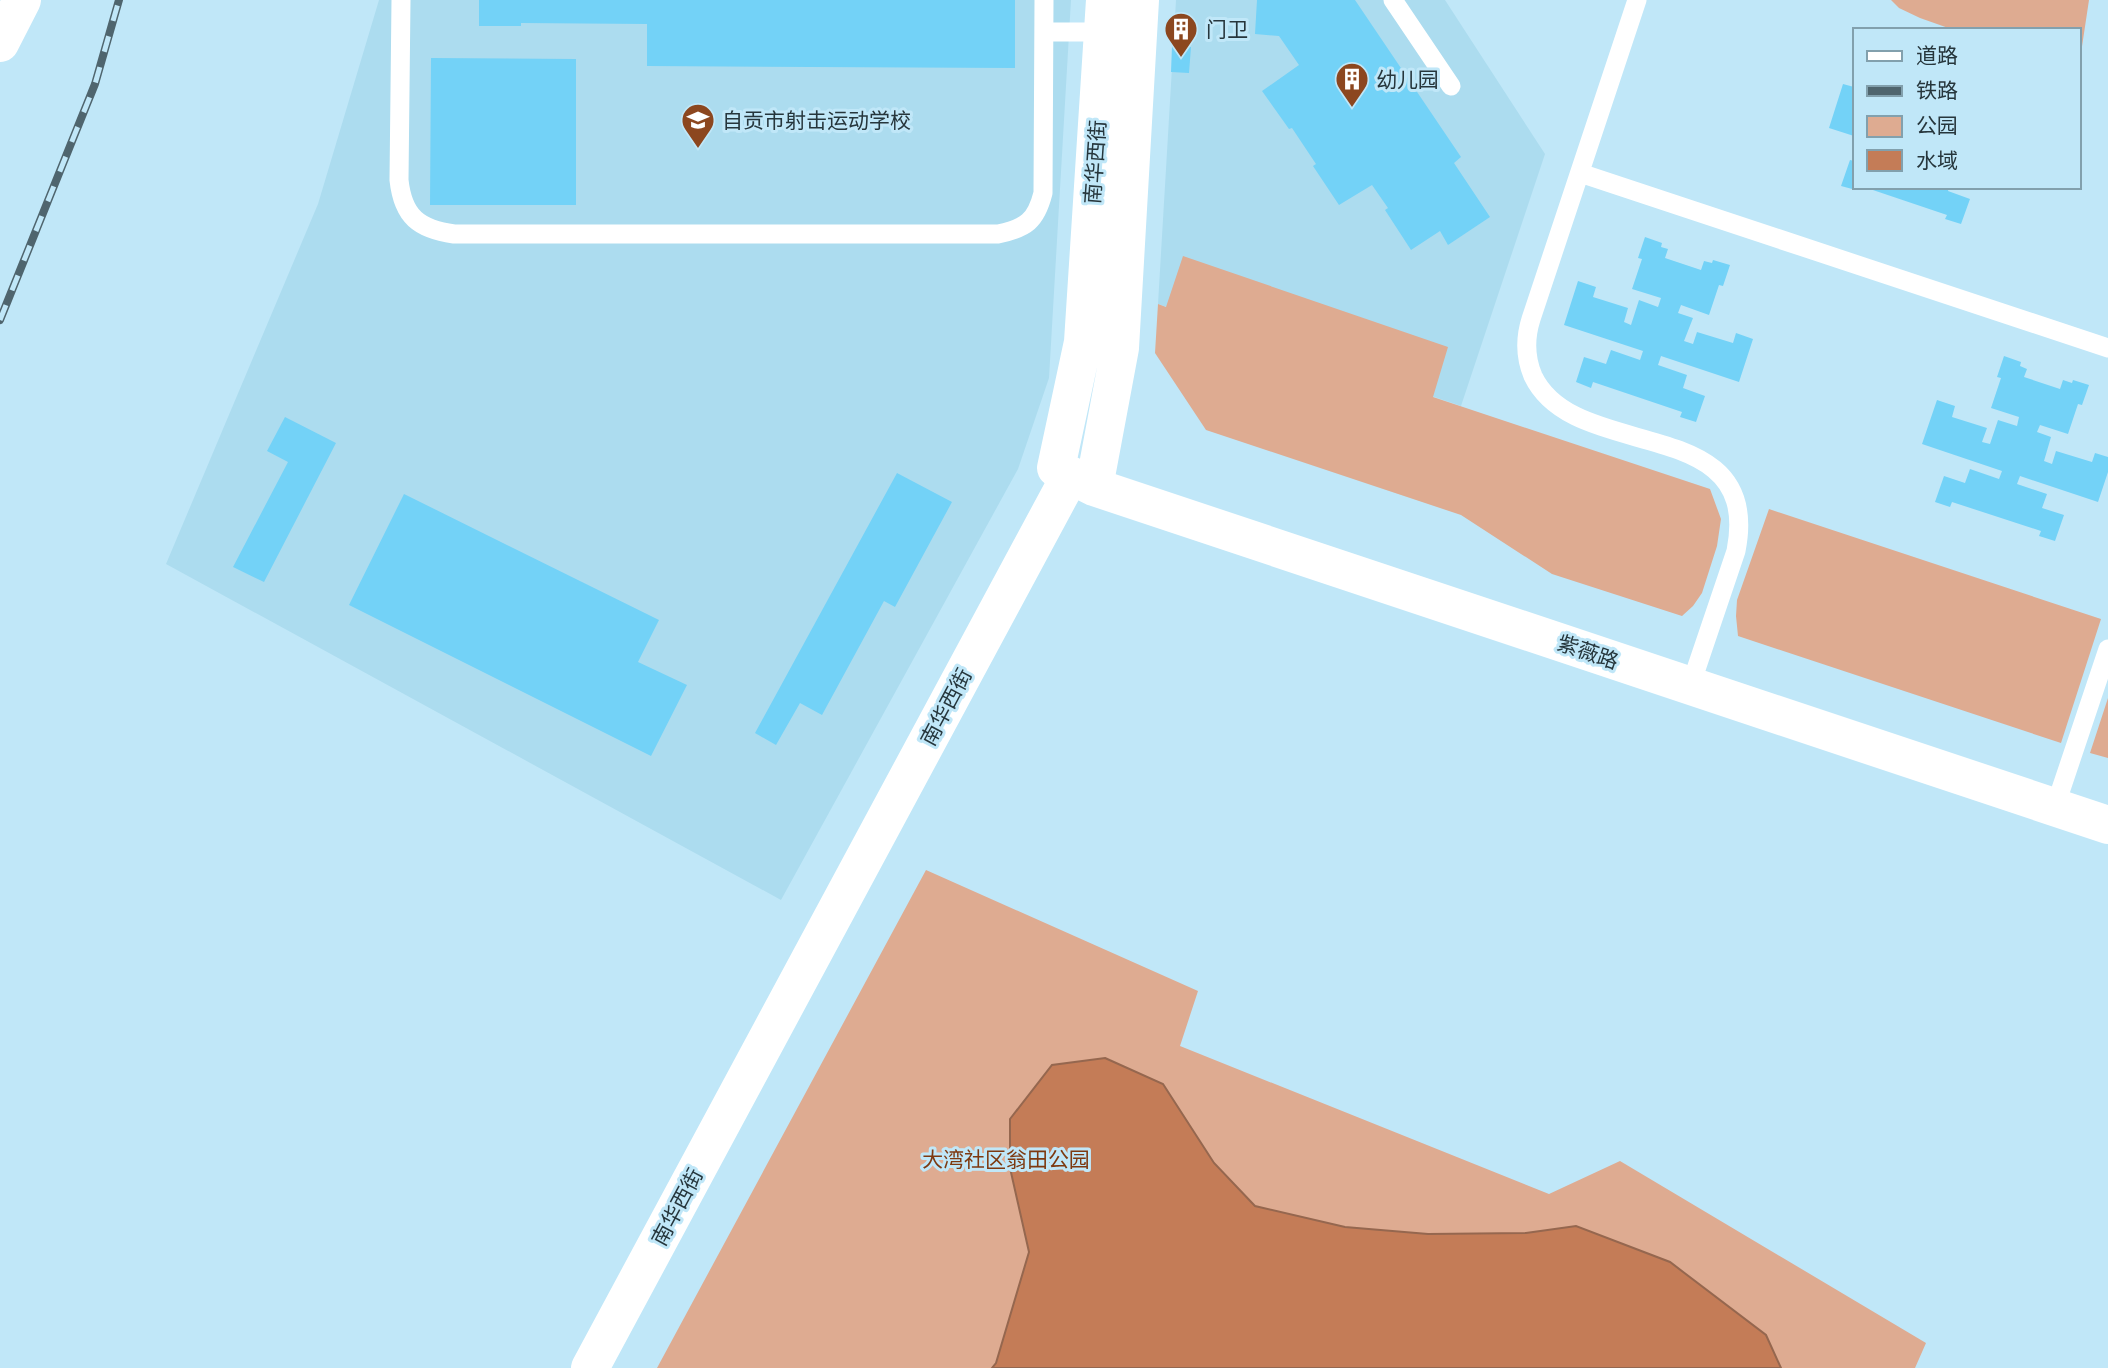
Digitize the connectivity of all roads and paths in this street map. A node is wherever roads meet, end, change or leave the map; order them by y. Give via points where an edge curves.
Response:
1 (22, 0) edge
2 (401, 0) edge
3 (1044, 0) edge
4 (1140, 0) edge
5 (1393, 0) edge
6 (1637, 0) edge
7 (1104, 16) edge
8 (1044, 32) junction
9 (0, 43) edge
10 (1451, 86) dead end
11 (1580, 173) junction
12 (2108, 348) edge
13 (1082, 482) junction
14 (2108, 649) edge
15 (1690, 687) junction
16 (2055, 807) junction
17 (2108, 825) edge
18 (590, 1368) edge

1 - 9 main road
2 - 8 lane via 401,195 405,208 424,227 454,234 1013,231 1028,223 1044,193
3 - 8 lane
4 - 13 main road, 南华西街 via 1120,348
5 - 10 lane
6 - 11 lane
7 - 8 lane
7 - 13 main road, 南华西街 via 1083,342 1056,468
11 - 12 lane
11 - 15 lane via 1528,327 1527,354 1538,386 1564,411 1689,453 1707,463 1731,490 1740,531 1736,551
13 - 15 main road, 紫薇路
13 - 18 main road, 南华西街
14 - 16 lane
15 - 16 main road, 紫薇路
16 - 17 main road, 紫薇路

